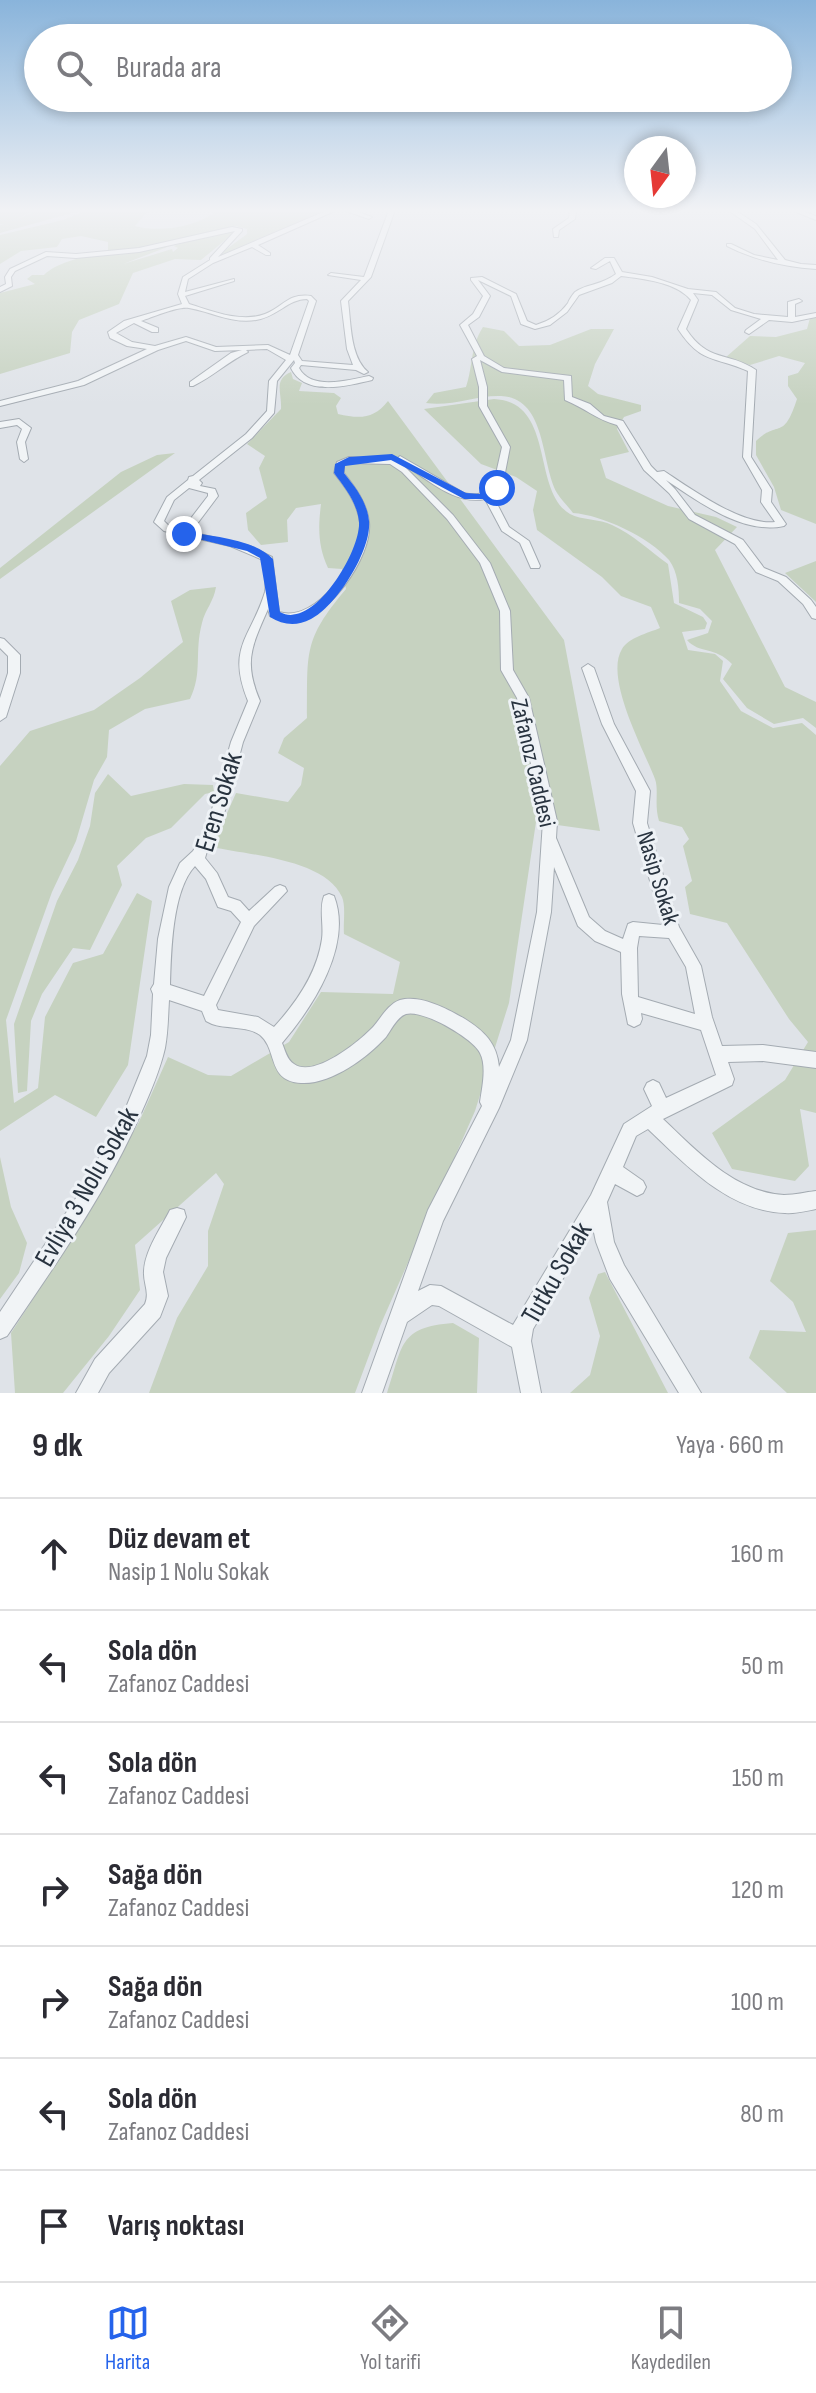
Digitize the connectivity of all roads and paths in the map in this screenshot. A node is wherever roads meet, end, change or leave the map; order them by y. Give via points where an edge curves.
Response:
1 (9, 275) edge
2 (190, 275) edge
3 (331, 275) dead end
4 (367, 275) edge
5 (619, 275) edge
6 (628, 275) edge
7 (204, 276) dead end
8 (187, 277) junction
9 (365, 279) junction
10 (232, 280) dead end
11 (0, 290) edge
12 (687, 291) junction
13 (181, 295) junction
14 (799, 301) dead end
15 (186, 305) junction
16 (816, 315) edge
17 (766, 319) junction
18 (792, 320) junction
19 (137, 322) junction
20 (155, 330) dead end
21 (749, 332) dead end
22 (155, 348) junction
23 (258, 348) junction
24 (481, 357) junction
25 (295, 359) junction
26 (358, 368) junction
27 (193, 384) dead end
28 (0, 404) edge
29 (0, 425) edge
30 (24, 459) dead end
31 (384, 459) junction
32 (646, 466) junction
33 (192, 479) junction
34 (488, 495) junction
35 (184, 534) junction
36 (535, 566) dead end
37 (270, 592) junction
38 (816, 615) edge
39 (0, 642) edge
40 (588, 668) dead end
41 (0, 717) edge
42 (550, 839) junction
43 (198, 855) junction
44 (280, 891) dead end
45 (329, 900) dead end
46 (249, 921) junction
47 (674, 932) junction
48 (629, 948) junction
49 (159, 989) junction
50 (208, 1005) junction
51 (704, 1017) junction
52 (273, 1041) junction
53 (717, 1054) junction
54 (816, 1060) edge
55 (653, 1089) dead end
56 (489, 1110) junction
57 (656, 1114) junction
58 (611, 1170) junction
59 (637, 1187) dead end
60 (816, 1200) edge
61 (598, 1202) junction
62 (177, 1217) dead end
63 (398, 1316) junction
64 (0, 1329) edge
65 (521, 1341) junction
66 (86, 1393) edge
67 (372, 1393) edge
68 (531, 1393) edge
69 (691, 1393) edge

1 - 11 street via 10,285
2 - 8 street
3 - 9 street
4 - 9 street
5 - 24 street via 576,294 554,319 535,327 524,322 514,295 473,279 487,296 464,325
6 - 12 street
7 - 8 street
8 - 13 street
9 - 26 street via 344,301
10 - 13 street
12 - 17 street via 714,293 733,309
12 - 32 street via 695,300 682,329 691,346 752,370 747,457 781,524 771,527 717,509
13 - 15 street
14 - 18 street via 791,302
15 - 19 street
15 - 25 street via 230,318 254,318 269,315 289,299 309,297 311,312
16 - 18 street
17 - 18 street
17 - 21 street
19 - 20 street
19 - 22 street via 115,328 113,336
22 - 23 street via 186,339 215,349
22 - 28 street via 81,383
23 - 25 street via 276,349
23 - 27 street via 234,355
24 - 32 street via 502,370 568,378 568,398 620,423
24 - 34 street via 476,364 483,406 506,447 497,488
25 - 26 street
25 - 26 street via 299,379 309,382 369,378
25 - 33 street via 273,381 271,411 249,436
29 - 30 street via 19,422 27,428 21,442
31 - 34 street via 405,462 464,496
31 - 37 street via 340,464 339,473 357,497 365,527 359,556 335,589 309,616 294,620 274,614
31 - 42 street, Zafanoz Caddesi via 405,470 485,563 505,611 507,670 524,704
32 - 38 street via 692,517 739,542 760,570 782,579
33 - 35 street via 160,516 162,526
33 - 35 street via 197,483 194,488 212,491 213,496
34 - 36 street via 505,529 524,541
35 - 37 street via 264,556
37 - 43 street, Eren Sokak via 245,649 246,682 254,701 213,829
39 - 41 street via 14,655
40 - 47 street, Nasip Sokak via 608,724 643,791 640,823
42 - 48 street via 583,921 600,936
42 - 56 street, Zafanoz Caddesi via 544,912 519,1040
43 - 46 street, Eren Sokak via 223,903 235,905
43 - 49 street, Evliya 3 Nolu Sokak via 182,873 171,907
44 - 46 street
45 - 52 street via 331,941 320,971 309,998
46 - 50 street
47 - 48 street via 633,929
47 - 51 street, Nasip Sokak via 693,966
48 - 51 street via 634,1011 700,1023
49 - 50 street
49 - 64 street, Evliya 3 Nolu Sokak via 154,1059 110,1159
50 - 52 street via 219,1020 261,1025
51 - 53 street, Nasip Sokak
52 - 56 street via 285,1068 294,1075 308,1075 368,1044 397,1010 415,1006 452,1019 487,1048
53 - 54 street
53 - 57 street via 726,1079
55 - 57 street
56 - 63 street, Zafanoz Caddesi via 435,1217
57 - 58 street, Tutku Sokak via 630,1130
57 - 60 street via 719,1181 738,1192 784,1204
58 - 59 street
58 - 61 street, Tutku Sokak
61 - 65 street, Tutku Sokak via 527,1315
61 - 69 street via 617,1272
62 - 66 street via 157,1256 153,1310 102,1366
63 - 65 street via 430,1295 441,1296
63 - 67 street, Zafanoz Caddesi
65 - 68 street, Tutku Sokak

